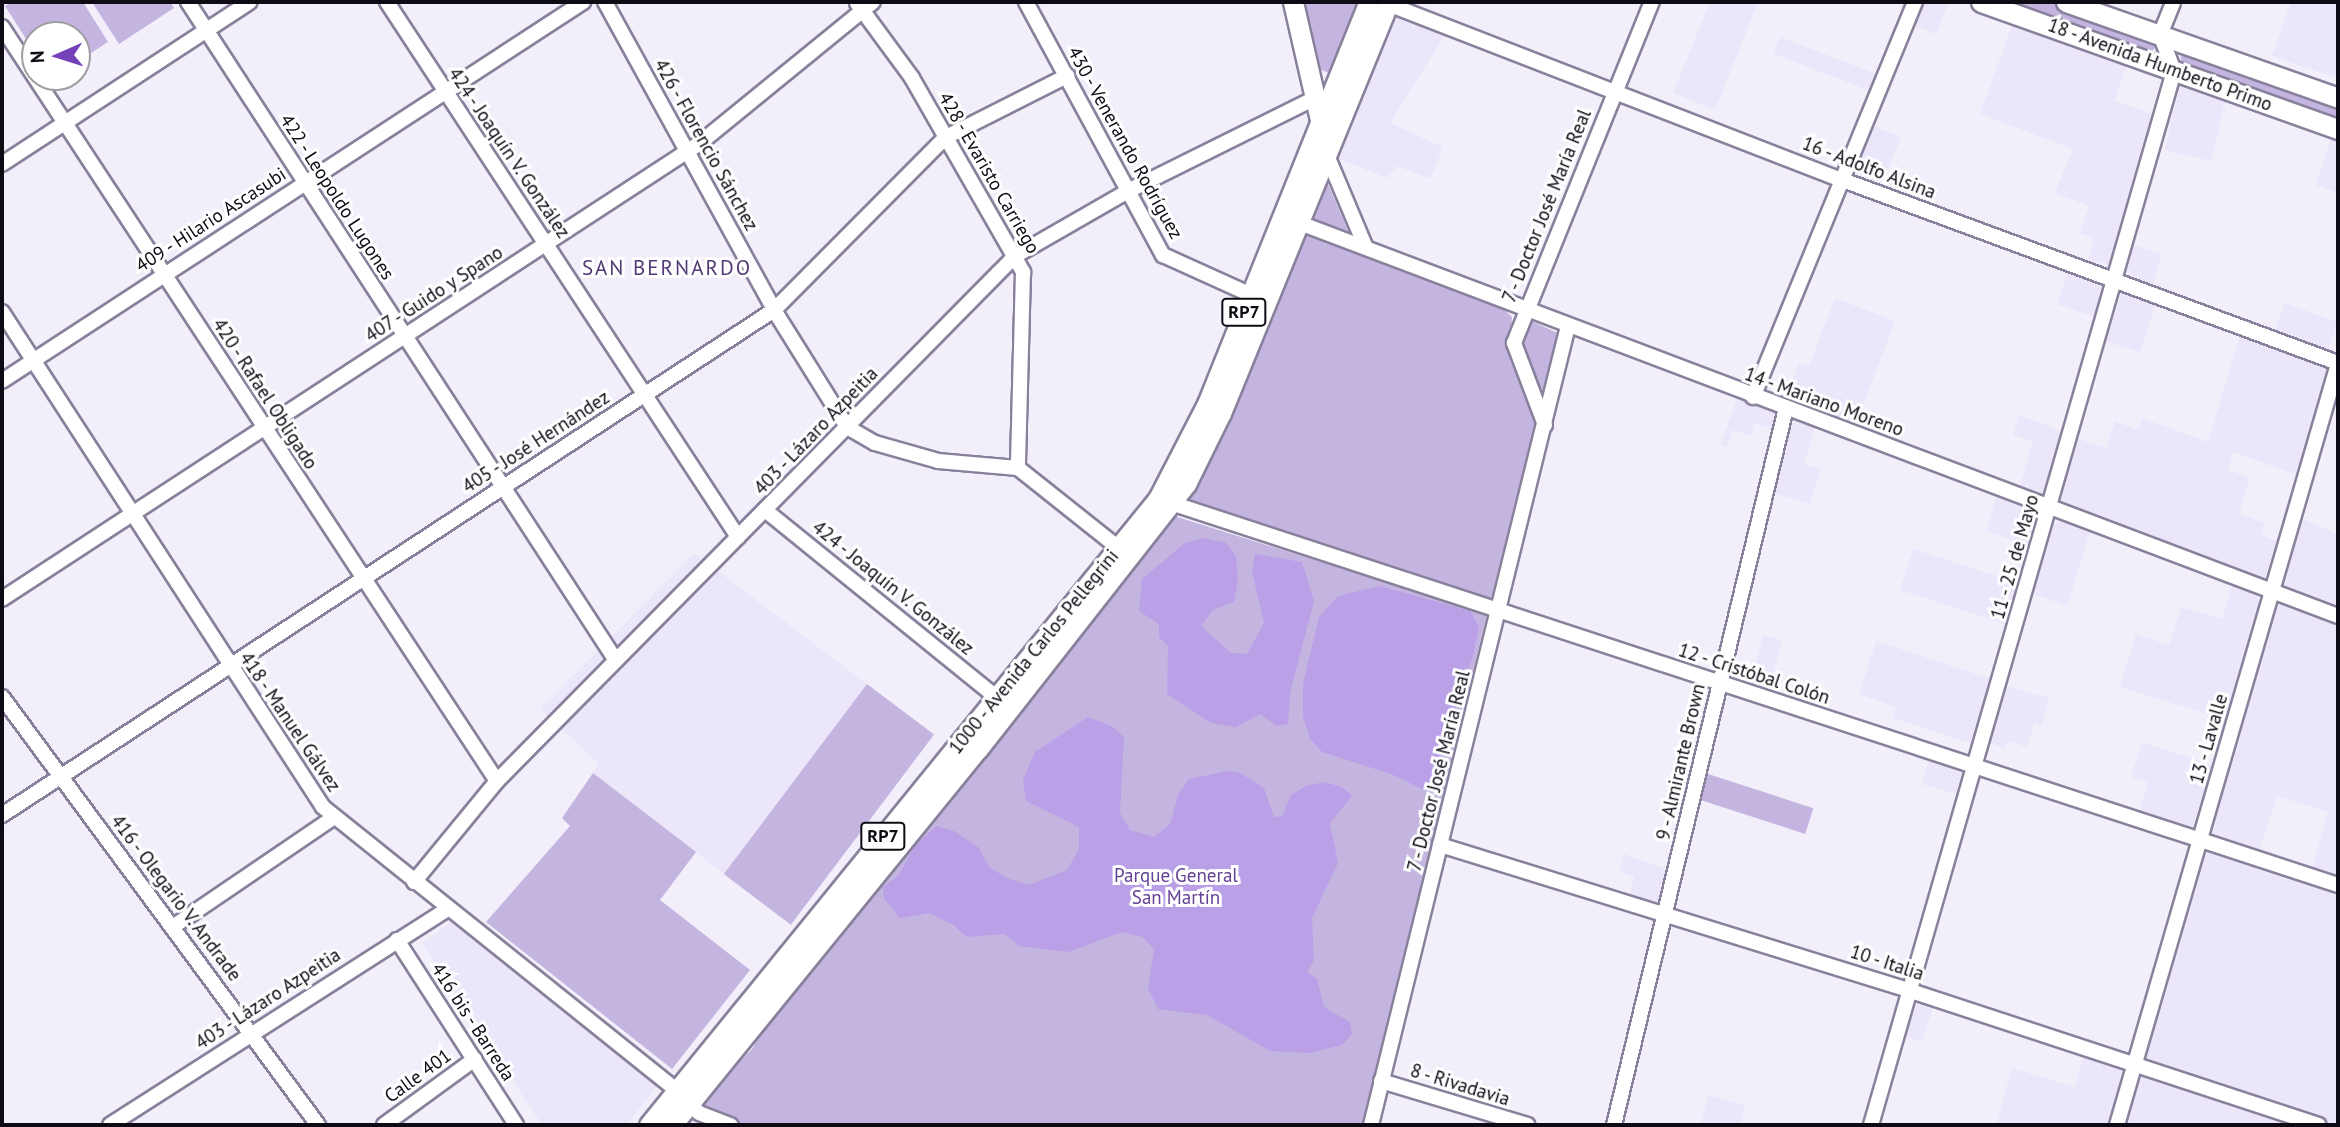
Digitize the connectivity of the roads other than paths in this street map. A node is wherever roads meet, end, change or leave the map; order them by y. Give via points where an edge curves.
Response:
1 (187, 2) edge
2 (250, 2) edge
3 (387, 2) edge
4 (583, 2) edge
5 (605, 2) edge
6 (1026, 2) edge
7 (1293, 2) edge
8 (1382, 2) edge
9 (1652, 2) edge
10 (1916, 2) edge
11 (1981, 2) edge
12 (2066, 2) edge
13 (2173, 2) edge
14 (863, 4) edge
15 (2, 27) edge
16 (206, 30) junction
17 (2160, 35) junction
18 (2174, 71) junction
19 (1067, 76) junction
20 (1615, 88) junction
21 (443, 91) junction
22 (1315, 98) junction
23 (2338, 98) edge
24 (1320, 119) junction
25 (62, 122) junction
26 (2338, 129) edge
27 (946, 137) junction
28 (687, 152) junction
29 (1326, 153) junction
30 (2, 164) edge
31 (1840, 179) junction
32 (304, 182) junction
33 (1130, 190) junction
34 (1297, 222) junction
35 (547, 244) junction
36 (1366, 246) junction
37 (1015, 256) junction
38 (163, 274) junction
39 (2113, 278) junction
40 (1251, 295) junction
41 (1525, 309) junction
42 (774, 310) junction
43 (2, 313) edge
44 (1569, 327) junction
45 (405, 337) junction
46 (33, 360) junction
47 (2338, 364) edge
48 (2, 381) edge
49 (642, 395) junction
50 (1753, 397) junction
51 (1786, 408) junction
52 (1546, 426) junction
53 (264, 427) junction
54 (847, 427) junction
55 (1018, 468) junction
56 (503, 486) junction
57 (1165, 502) junction
58 (2050, 506) junction
59 (765, 510) junction
60 (131, 514) junction
61 (738, 537) junction
62 (1124, 552) junction
63 (363, 581) junction
64 (2271, 591) junction
65 (2, 598) edge
66 (1500, 611) junction
67 (2338, 616) edge
68 (615, 659) junction
69 (229, 668) junction
70 (1720, 683) junction
71 (2, 696) edge
72 (996, 697) junction
73 (1976, 766) junction
74 (61, 778) junction
75 (496, 781) junction
76 (2, 815) edge
77 (333, 818) junction
78 (2201, 840) junction
79 (1440, 845) junction
80 (414, 882) junction
81 (2338, 885) edge
82 (448, 909) junction
83 (1665, 914) junction
84 (174, 926) junction
85 (397, 940) junction
86 (1911, 991) junction
87 (252, 1031) junction
88 (475, 1059) junction
89 (2135, 1064) junction
90 (1381, 1081) junction
91 (684, 1097) junction
92 (110, 1125) edge
93 (318, 1125) edge
94 (384, 1125) edge
95 (516, 1125) edge
96 (649, 1125) edge
97 (671, 1125) edge
98 (731, 1125) edge
99 (1371, 1125) edge
100 (1528, 1125) edge
101 (1615, 1125) edge
102 (1871, 1125) edge
103 (2117, 1125) edge
104 (2319, 1125) edge

1 - 16 street, 422 - Leopoldo Lugones
2 - 16 street
3 - 21 street, 424 - Joaquín V. González
4 - 21 street, 409 - Hilario Ascasubi
5 - 28 street, 426 - Florencio Sánchez
6 - 19 street, 430 - Venerando Rodríguez
7 - 22 main road
8 - 20 street, 16 - Adolfo Alsina
8 - 24 main road, 1000 - Avenida Carlos Pellegrini / RP7
8 - 29 main road, 1000 - Avenida Carlos Pellegrini / RP7
9 - 20 street, 7 - Doctor José María Real
10 - 31 street
11 - 18 main road, 18 - Avenida Humberto Primo
12 - 17 main road, 18 - Avenida Humberto Primo
13 - 17 street
14 - 27 street, 428 - Evaristo Carriego
14 - 28 street, 407 - Guido y Spano
15 - 25 street, 420 - Rafael Obligado
16 - 25 street
16 - 32 street, 422 - Leopoldo Lugones
17 - 18 street
17 - 23 main road, 18 - Avenida Humberto Primo
18 - 26 main road, 18 - Avenida Humberto Primo
18 - 39 street, 11 - 25 de Mayo
19 - 27 street, 405 - José Hernández
19 - 33 street, 430 - Venerando Rodríguez
20 - 31 street, 16 - Adolfo Alsina
20 - 41 street, 7 - Doctor José María Real
21 - 32 street, 409 - Hilario Ascasubi
21 - 35 street, 424 - Joaquín V. González
22 - 24 main road
22 - 33 street, 403 - Lázaro Azpeitia
24 - 29 main road
24 - 40 main road, 1000 - Avenida Carlos Pellegrini / RP7
25 - 30 street
25 - 38 street, 420 - Rafael Obligado
27 - 37 street, 428 - Evaristo Carriego
27 - 42 street, 405 - José Hernández
28 - 35 street, 407 - Guido y Spano
28 - 42 street, 426 - Florencio Sánchez
29 - 34 main road, 1000 - Avenida Carlos Pellegrini / RP7
29 - 36 street
31 - 39 street, 16 - Adolfo Alsina
31 - 50 street
32 - 38 street, 409 - Hilario Ascasubi
32 - 45 street, 422 - Leopoldo Lugones
33 - 37 street, 403 - Lázaro Azpeitia
33 - 40 street, 430 - Venerando Rodríguez via 1163,254
34 - 36 street, 14 - Mariano Moreno
34 - 57 main road, 1000 - Avenida Carlos Pellegrini / RP7 via 1221,413
35 - 45 street, 407 - Guido y Spano
35 - 49 street, 424 - Joaquín V. González
36 - 41 street, 14 - Mariano Moreno
37 - 54 street, 403 - Lázaro Azpeitia
37 - 55 street, 428 - Evaristo Carriego via 1025,282
38 - 46 street, 409 - Hilario Ascasubi
38 - 53 street, 420 - Rafael Obligado
39 - 47 street, 16 - Adolfo Alsina
39 - 58 street, 11 - 25 de Mayo
40 - 57 main road, 1000 - Avenida Carlos Pellegrini / RP7
41 - 44 street, 14 - Mariano Moreno
41 - 52 street, 7 - Doctor José María Real via 1514,343
42 - 49 street, 405 - José Hernández
42 - 54 street, 426 - Florencio Sánchez
43 - 46 street, 418 - Manuel Gálvez
44 - 50 street, 14 - Mariano Moreno
44 - 52 street, 7 - Doctor José María Real
45 - 53 street, 407 - Guido y Spano
45 - 56 street, 422 - Leopoldo Lugones
46 - 48 street, 409 - Hilario Ascasubi
46 - 60 street, 418 - Manuel Gálvez
47 - 64 street, 13 - Lavalle
49 - 56 street, 405 - José Hernández
49 - 61 street, 424 - Joaquín V. González
50 - 51 street, 14 - Mariano Moreno
51 - 58 street, 14 - Mariano Moreno
51 - 70 street, 9 - Almirante Brown
52 - 66 street, 7 - Doctor José María Real
53 - 60 street, 407 - Guido y Spano
53 - 63 street, 420 - Rafael Obligado
54 - 55 street, 426 - Florencio Sánchez via 875,443 928,459
54 - 59 street, 403 - Lázaro Azpeitia
55 - 62 street
56 - 63 street, 405 - José Hernández
56 - 68 street, 422 - Leopoldo Lugones
57 - 62 main road, 1000 - Avenida Carlos Pellegrini / RP7
57 - 66 street, 12 - Cristóbal Colón
58 - 64 street, 14 - Mariano Moreno
58 - 73 street, 11 - 25 de Mayo
59 - 61 street, 403 - Lázaro Azpeitia
59 - 72 street, 424 - Joaquín V. González
60 - 65 street, 407 - Guido y Spano
60 - 69 street, 418 - Manuel Gálvez
61 - 68 street, 403 - Lázaro Azpeitia
62 - 72 main road, 1000 - Avenida Carlos Pellegrini / RP7
62 - 91 main road, 1000 - Avenida Carlos Pellegrini / RP7
63 - 69 street, 405 - José Hernández
63 - 75 street, 420 - Rafael Obligado
64 - 67 street, 14 - Mariano Moreno
64 - 78 street, 13 - Lavalle
66 - 70 street, 12 - Cristóbal Colón
66 - 79 street, 7 - Doctor José María Real
68 - 75 street, 403 - Lázaro Azpeitia
69 - 74 street, 405 - José Hernández
69 - 77 street, 418 - Manuel Gálvez
70 - 73 street, 12 - Cristóbal Colón
70 - 83 street, 9 - Almirante Brown
71 - 74 street, 416 - Olegario V. Andrade
72 - 91 main road, 1000 - Avenida Carlos Pellegrini / RP7
73 - 78 street, 12 - Cristóbal Colón
73 - 86 street, 11 - 25 de Mayo
74 - 76 street, 405 - José Hernández
74 - 84 street, 416 - Olegario V. Andrade
75 - 80 street, 403 - Lázaro Azpeitia
77 - 80 street, 418 - Manuel Gálvez
77 - 84 street
78 - 81 street, 12 - Cristóbal Colón
78 - 89 street, 13 - Lavalle
79 - 83 street, 10 - Italia
79 - 90 street, 7 - Doctor José María Real
80 - 82 street, 418 - Manuel Gálvez
82 - 85 street, 403 - Lázaro Azpeitia
82 - 91 street, 418 - Manuel Gálvez
83 - 86 street, 10 - Italia
83 - 101 street, 9 - Almirante Brown
84 - 87 street, 416 - Olegario V. Andrade
85 - 87 street, 403 - Lázaro Azpeitia
85 - 88 street, 416 bis - Barreda
86 - 89 street, 10 - Italia
86 - 102 street, 11 - 25 de Mayo
87 - 92 street, 403 - Lázaro Azpeitia
87 - 93 street, 416 - Olegario V. Andrade
88 - 94 street, Calle 401
88 - 95 street, 416 bis - Barreda
89 - 103 street, 13 - Lavalle
89 - 104 street, 10 - Italia
90 - 99 street, 7 - Doctor José María Real
90 - 100 street, 8 - Rivadavia
91 - 96 main road, 1000 - Avenida Carlos Pellegrini / RP7
91 - 97 main road, 1000 - Avenida Carlos Pellegrini / RP7
91 - 98 street, 418 - Manuel Gálvez via 699,1113

